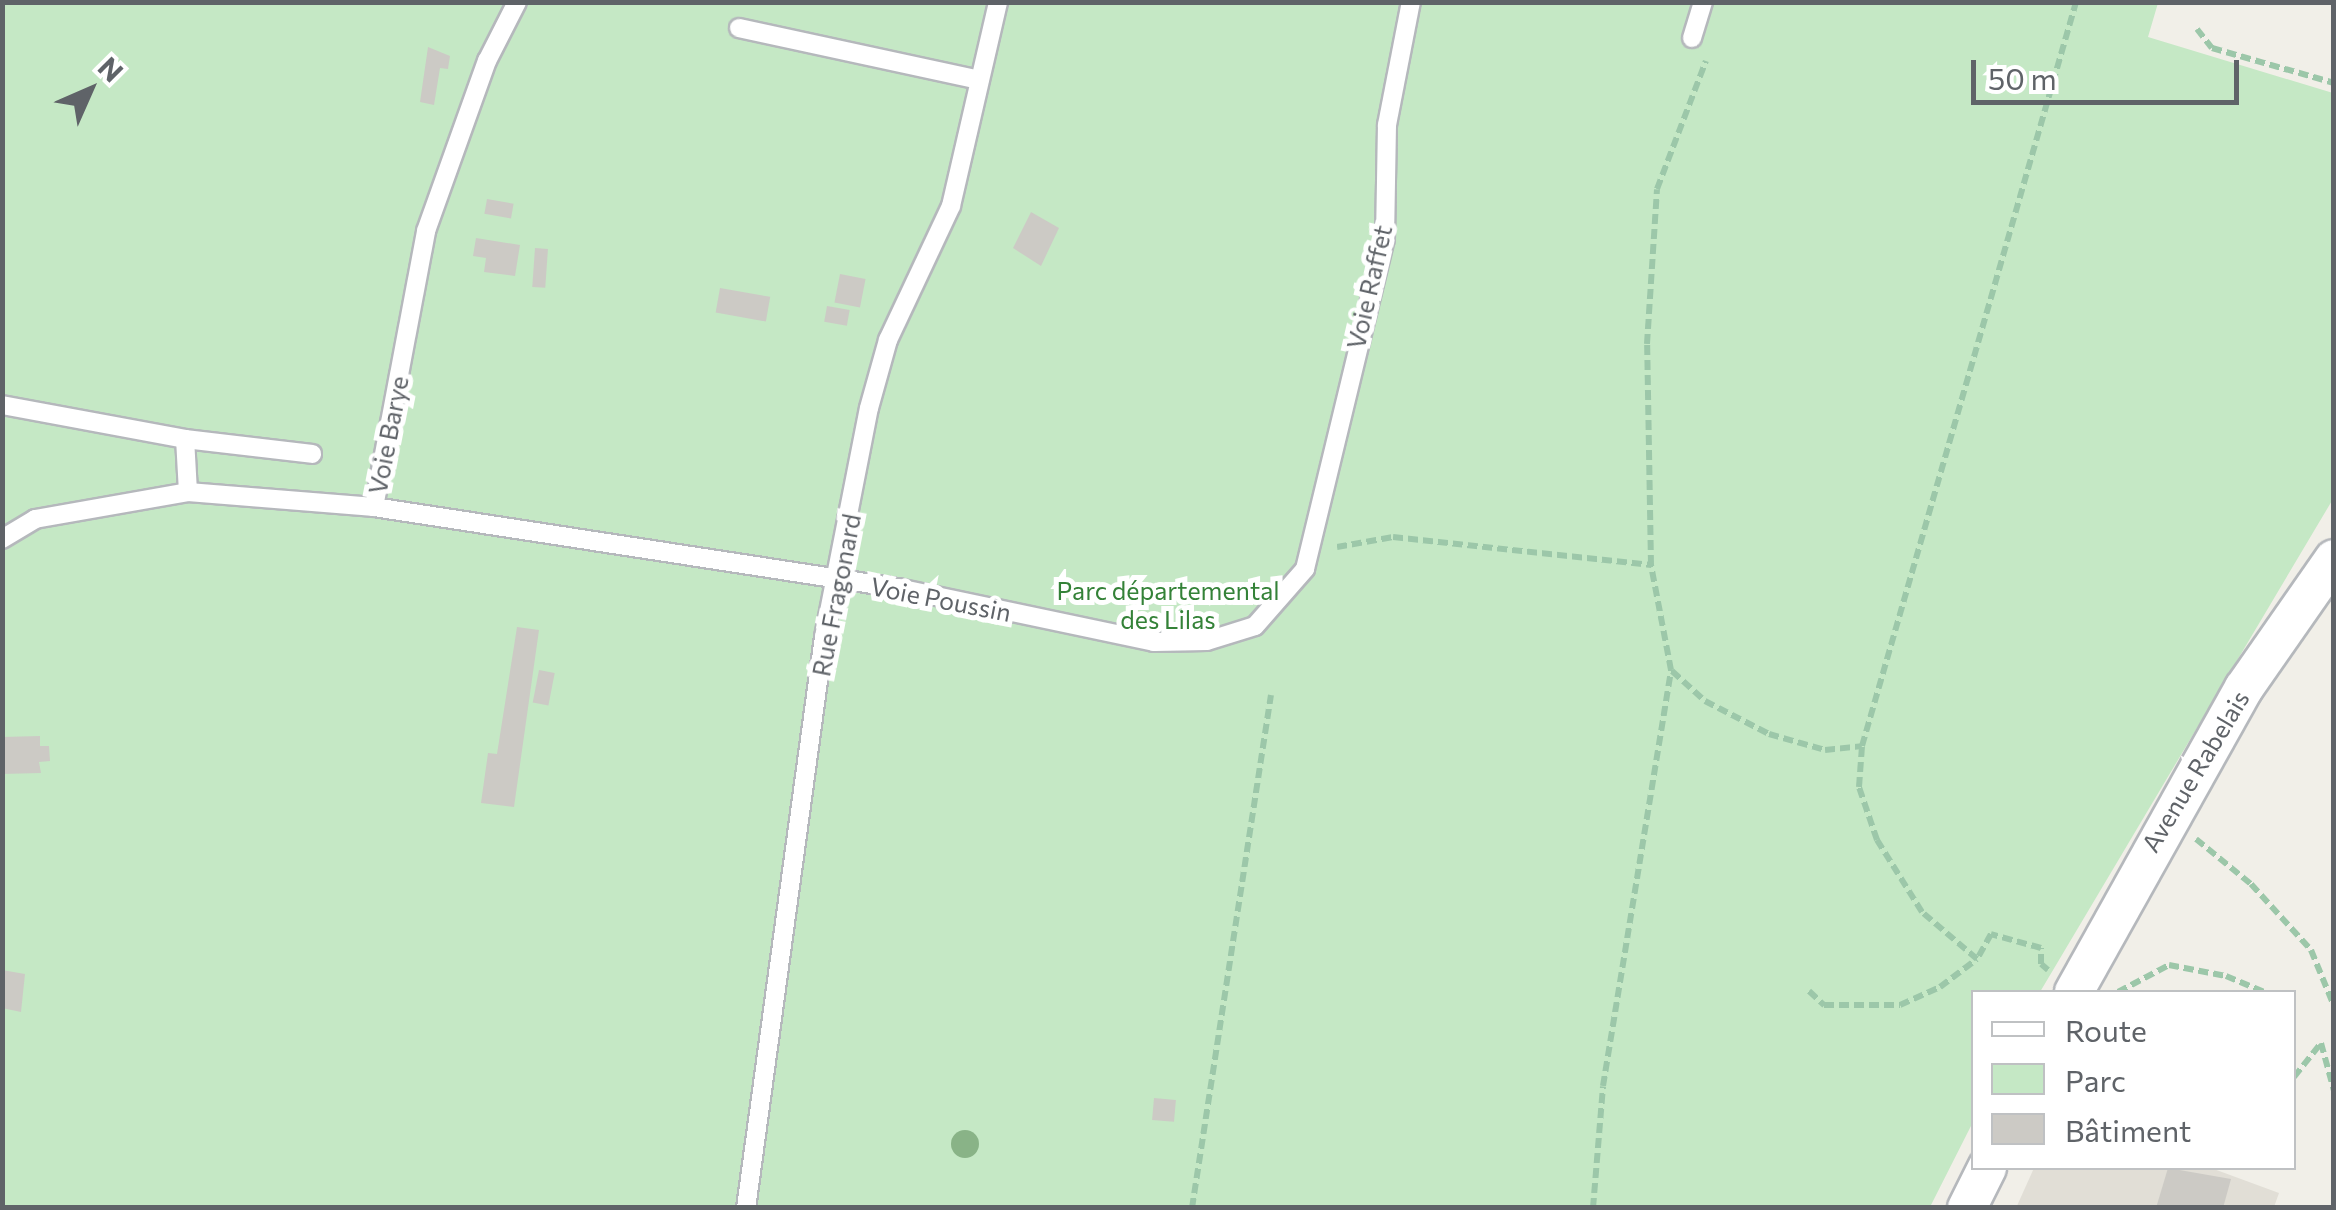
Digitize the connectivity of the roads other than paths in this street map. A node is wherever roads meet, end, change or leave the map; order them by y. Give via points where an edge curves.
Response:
1 (517, 2) edge
2 (998, 2) edge
3 (1411, 2) edge
4 (1703, 2) edge
5 (738, 28) dead end
6 (1692, 38) road end
7 (979, 80) junction
8 (2, 405) edge
9 (185, 439) junction
10 (312, 454) dead end
11 (188, 492) junction
12 (374, 507) junction
13 (2, 540) edge
14 (2334, 559) edge
15 (1305, 569) joint
16 (834, 579) junction
17 (2064, 984) edge
18 (1985, 1170) edge
19 (746, 1208) edge
20 (1967, 1208) edge

1 - 12 lane, Voie Barye via 487,60 426,231
2 - 7 lane, Rue Fragonard
3 - 15 lane, Voie Raffet via 1387,125 1385,239
4 - 6 lane
5 - 7 lane
7 - 16 lane, Rue Fragonard via 945,223 881,360
8 - 9 lane
9 - 10 lane
9 - 11 lane
11 - 12 lane, Voie Barye
11 - 13 lane, Voie Barye via 35,519
12 - 16 lane, Voie Poussin
14 - 17 street, Avenue Rabelais via 2244,688
15 - 16 lane, Voie Poussin via 1254,626 1206,641 1154,642
16 - 19 lane, Rue Fragonard
18 - 20 street

